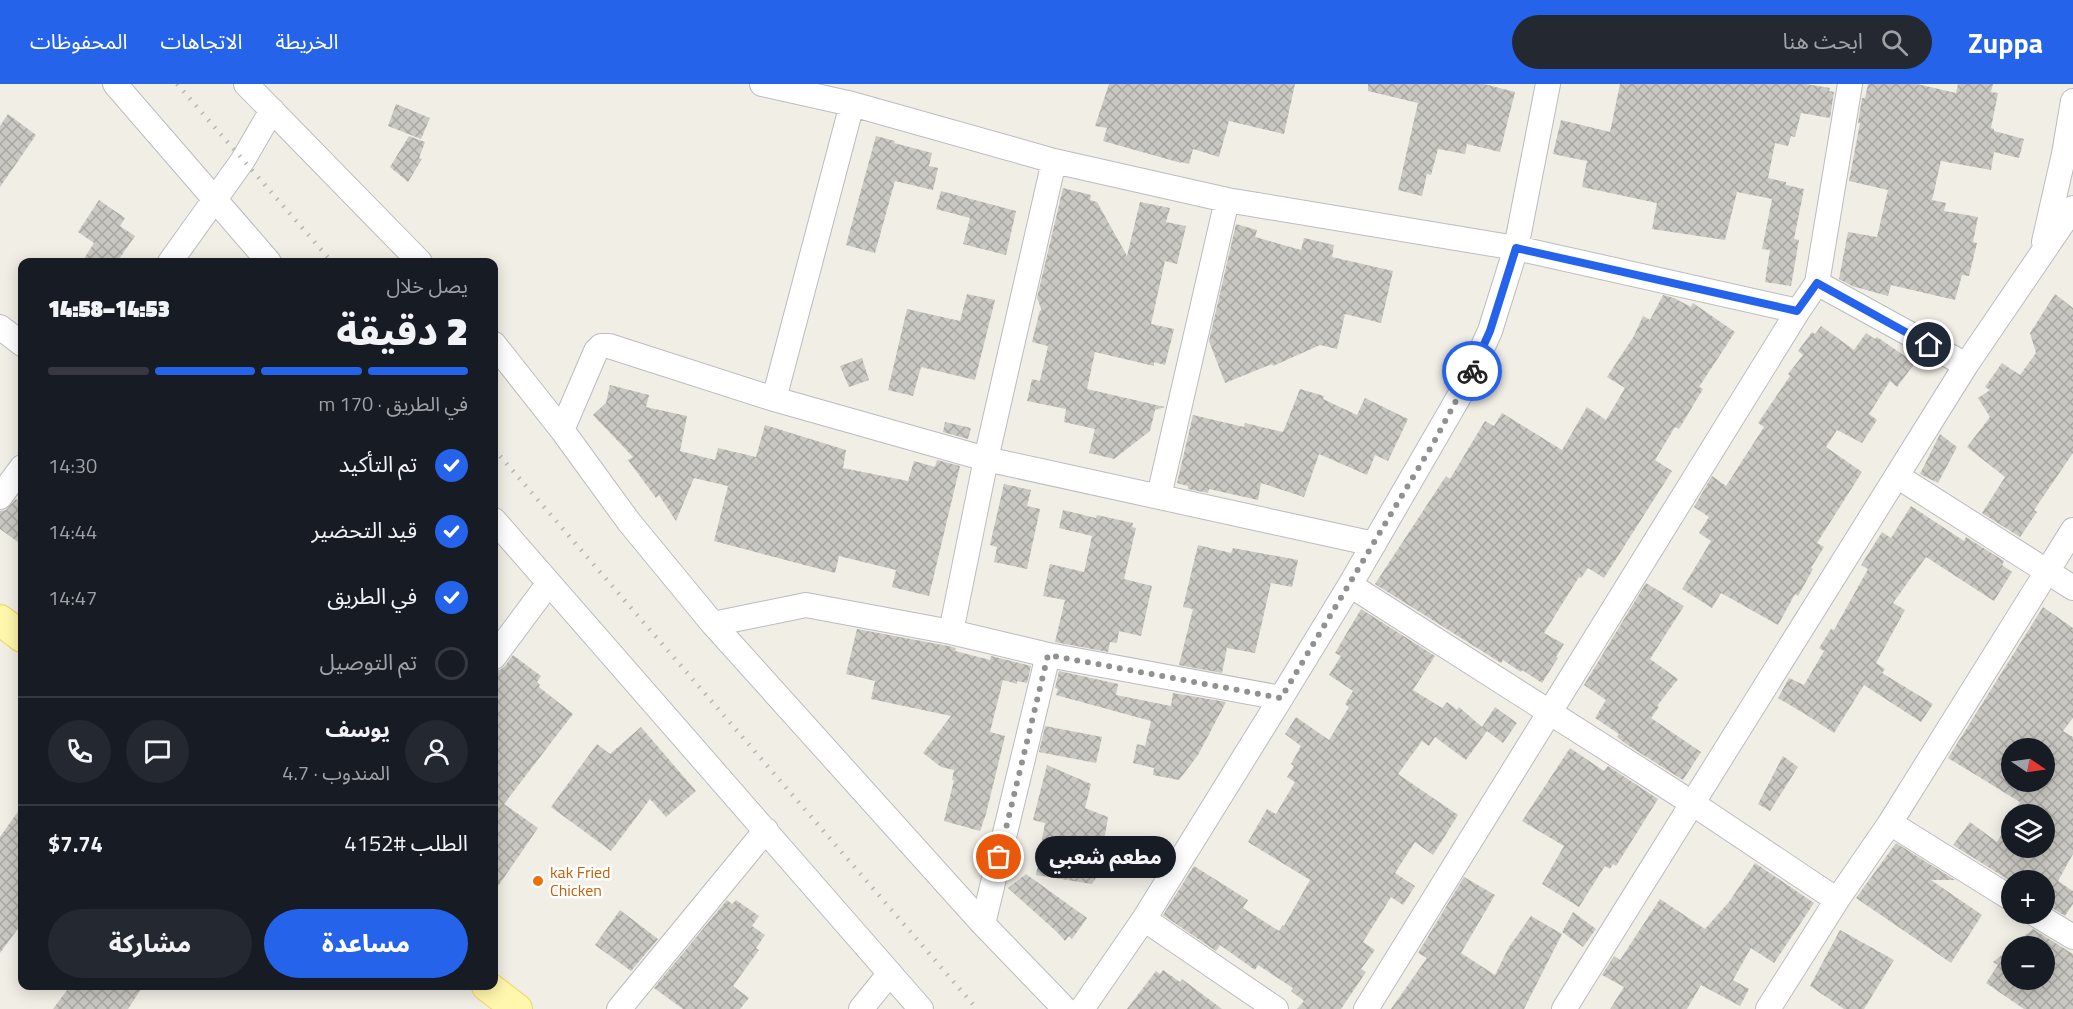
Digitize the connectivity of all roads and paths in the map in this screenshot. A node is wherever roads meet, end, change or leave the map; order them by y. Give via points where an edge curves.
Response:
1 (115, 84) edge
2 (246, 84) edge
3 (762, 84) edge
4 (1548, 84) edge
5 (1850, 84) edge
6 (2073, 101) edge
7 (852, 105) junction
8 (272, 110) junction
9 (1054, 161) junction
10 (214, 200) junction
11 (1227, 200) junction
12 (2073, 208) edge
13 (1516, 248) junction
14 (2040, 257) junction
15 (173, 258) edge
16 (265, 258) edge
17 (416, 258) edge
18 (1817, 283) junction
19 (1797, 311) junction
20 (0, 327) edge
21 (18, 341) edge
22 (498, 349) edge
23 (1966, 365) junction
24 (774, 399) junction
25 (562, 430) junction
26 (986, 459) junction
27 (18, 472) edge
28 (1897, 476) junction
29 (1159, 496) junction
30 (0, 497) edge
31 (498, 525) edge
32 (2073, 530) edge
33 (1374, 544) junction
34 (2047, 571) junction
35 (549, 584) junction
36 (1350, 585) junction
37 (2073, 588) edge
38 (713, 624) junction
39 (951, 632) junction
40 (498, 652) edge
41 (1048, 655) junction
42 (1281, 698) junction
43 (1551, 712) junction
44 (1692, 802) junction
45 (1890, 823) junction
46 (766, 830) junction
47 (2001, 892) edge
48 (1837, 900) junction
49 (1144, 919) junction
50 (983, 924) junction
51 (2052, 924) edge
52 (2073, 937) edge
53 (890, 973) junction
54 (492, 990) edge
55 (517, 1009) edge
56 (619, 1009) edge
57 (861, 1009) edge
58 (921, 1009) edge
59 (1065, 1009) edge
60 (1082, 1009) edge
61 (1276, 1009) edge
62 (1366, 1009) edge
63 (1564, 1009) edge
64 (1768, 1009) edge

1 - 10 street
2 - 8 street
3 - 7 street
4 - 13 street
5 - 18 street
6 - 14 street
7 - 9 street
7 - 24 street
8 - 10 street
8 - 17 street
9 - 11 street
9 - 26 street
10 - 15 street
10 - 16 street
11 - 13 street
11 - 29 street
12 - 14 street
13 - 19 street
13 - 33 street via 1490,331 1464,388
14 - 23 street
18 - 19 street
18 - 23 street
19 - 43 street
20 - 21 street
22 - 25 street
23 - 28 street
24 - 25 street via 601,346
24 - 26 street
25 - 38 street via 629,522
26 - 29 street
26 - 39 street
27 - 30 street
28 - 34 street
28 - 44 street
29 - 33 street
31 - 35 street
32 - 34 street
33 - 36 street
34 - 37 street
34 - 45 street
35 - 40 street
35 - 46 street
36 - 42 street
36 - 43 street
38 - 39 street via 806,604
38 - 50 street
39 - 41 street
41 - 42 street
41 - 50 street
42 - 49 street
43 - 44 street
43 - 62 street
44 - 48 street
44 - 63 street
45 - 47 street
45 - 48 street
46 - 53 street
46 - 56 street
48 - 64 street
49 - 60 street
49 - 61 street
50 - 59 street
51 - 52 street
53 - 57 street
53 - 58 street
54 - 55 main road

